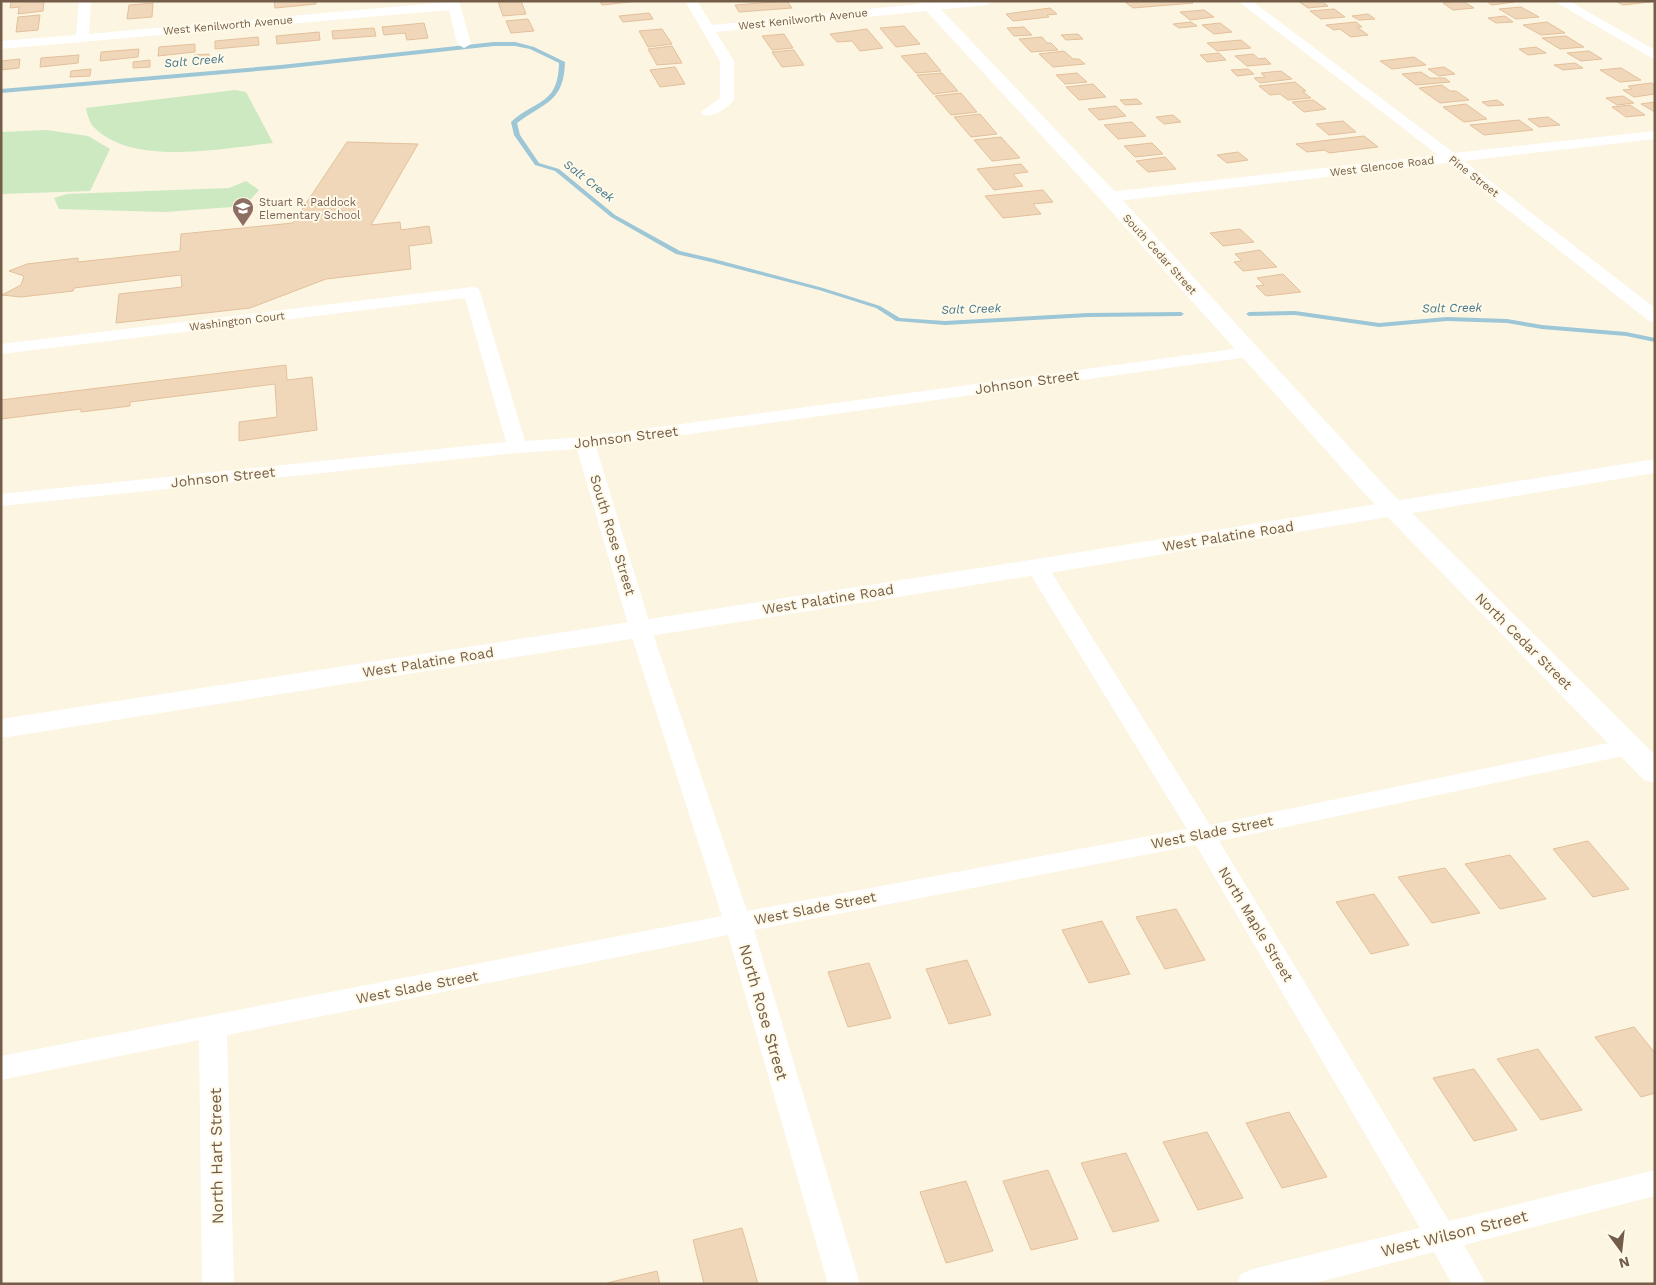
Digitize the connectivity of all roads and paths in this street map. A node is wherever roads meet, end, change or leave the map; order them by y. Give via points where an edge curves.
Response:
1 (85, 1) edge
2 (691, 1) edge
3 (987, 1) edge
4 (1244, 1) edge
5 (1560, 1) edge
6 (454, 4) edge
7 (927, 4) edge
8 (708, 29) junction
9 (82, 38) junction
10 (464, 44) dead end
11 (1, 45) edge
12 (1655, 56) edge
13 (708, 112) dead end
14 (1655, 135) edge
15 (1451, 158) junction
16 (1110, 197) junction
17 (1655, 317) edge
18 (1, 349) edge
19 (1248, 352) junction
20 (585, 443) junction
21 (517, 447) junction
22 (1655, 466) edge
23 (1, 500) edge
24 (1393, 510) junction
25 (1037, 567) junction
26 (640, 628) junction
27 (1, 729) edge
28 (1628, 747) junction
29 (1655, 773) edge
30 (1203, 834) junction
31 (738, 923) junction
32 (213, 1028) junction
33 (1, 1068) edge
34 (1655, 1183) edge
35 (1442, 1236) junction
36 (218, 1284) edge
37 (844, 1284) edge
38 (1253, 1284) edge
39 (1470, 1284) edge

1 - 9 street
2 - 8 street
3 - 7 street, West Kenilworth Avenue
4 - 15 street, Pine Street
5 - 12 street
6 - 9 street, West Kenilworth Avenue
6 - 10 street
7 - 8 street, West Kenilworth Avenue
7 - 16 street, South Cedar Street
8 - 13 street via 727,61 727,100
9 - 11 street, West Kenilworth Avenue
14 - 15 street, West Glencoe Road
15 - 16 street, West Glencoe Road
15 - 17 street, Pine Street
16 - 19 street, South Cedar Street
18 - 21 street, Washington Court via 472,292
19 - 20 street, Johnson Street
19 - 24 street, South Cedar Street
20 - 21 street, Johnson Street
20 - 26 street, South Rose Street
21 - 23 street, Johnson Street
22 - 24 street, West Palatine Road
24 - 25 street, West Palatine Road
24 - 28 street, North Cedar Street
25 - 26 street, West Palatine Road
25 - 30 street, North Maple Street
26 - 27 street, West Palatine Road
26 - 31 street, North Rose Street
28 - 29 street, North Cedar Street
28 - 30 street, West Slade Street
30 - 31 street, West Slade Street
30 - 35 street, North Maple Street
31 - 32 street, West Slade Street
31 - 37 street, North Rose Street
32 - 33 street, West Slade Street
32 - 36 street, North Hart Street
34 - 35 street, West Wilson Street
35 - 38 street, West Wilson Street
35 - 39 street, North Maple Street

